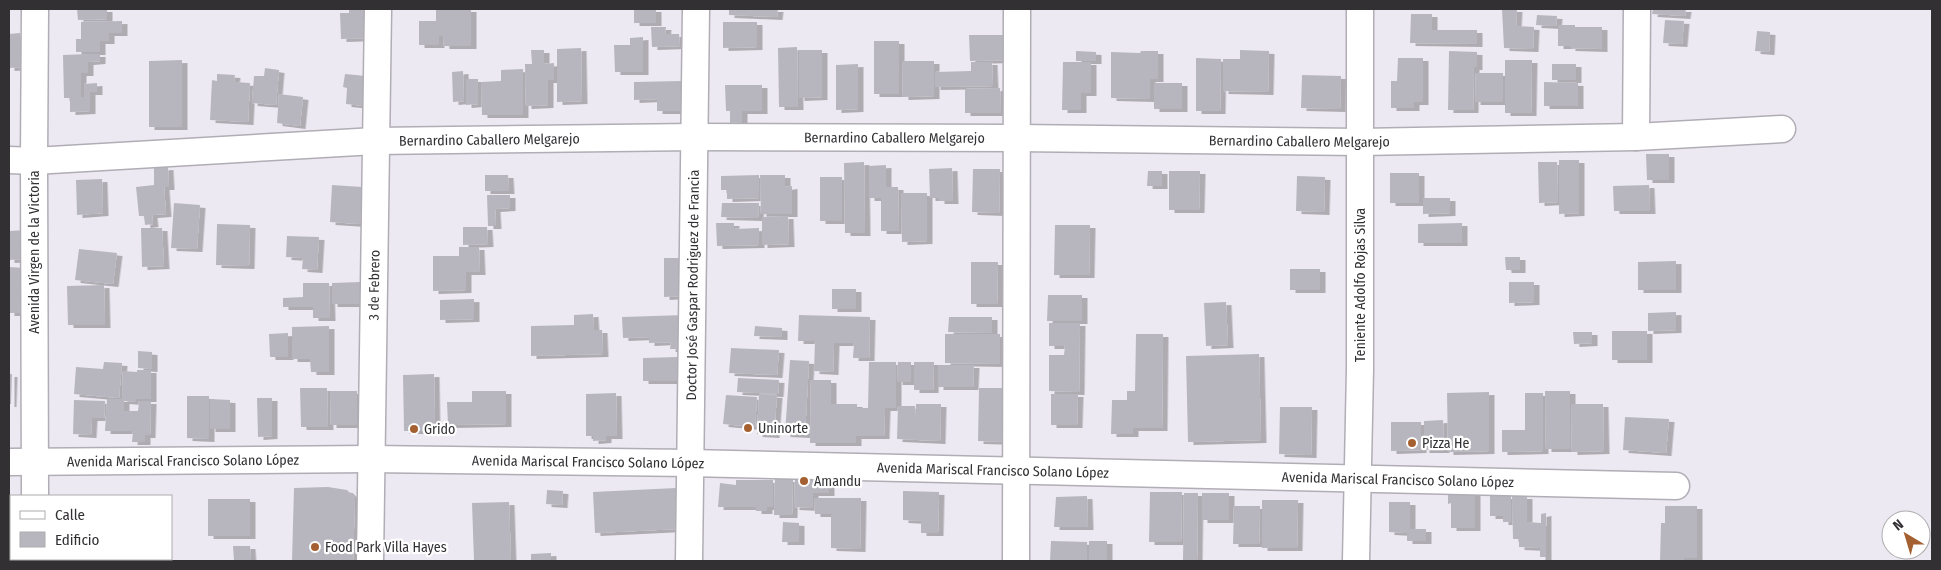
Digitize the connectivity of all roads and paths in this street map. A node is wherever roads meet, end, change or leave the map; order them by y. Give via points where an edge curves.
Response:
1 (35, 9) edge
2 (378, 9) edge
3 (696, 9) edge
4 (1017, 9) edge
5 (1360, 9) edge
6 (1636, 9) edge
7 (1782, 129) dead end
8 (695, 137) junction
9 (1636, 137) junction
10 (1017, 138) junction
11 (376, 141) junction
12 (1360, 142) junction
13 (21, 160) edge
14 (370, 458) junction
15 (9, 462) edge
16 (35, 463) junction
17 (690, 463) junction
18 (1018, 470) junction
19 (1358, 478) junction
20 (1676, 486) dead end
21 (35, 495) edge
22 (370, 561) edge
23 (689, 561) edge
24 (1016, 561) edge
25 (1356, 561) edge

1 - 13 street, Avenida Virgen de la Victoria
2 - 11 street, 3 de Febrero
3 - 8 street, Doctor José Gaspar Rodriguez de Francia
4 - 10 street
5 - 12 street, Teniente Adolfo Rojas Silva
6 - 9 street
7 - 9 street, Bernardino Caballero Melgarejo
8 - 10 street, Bernardino Caballero Melgarejo
8 - 11 street, Bernardino Caballero Melgarejo
8 - 17 street, Doctor José Gaspar Rodriguez de Francia
9 - 12 street, Bernardino Caballero Melgarejo
10 - 12 street, Bernardino Caballero Melgarejo
10 - 18 street
11 - 13 street, Bernardino Caballero Melgarejo
11 - 14 street, 3 de Febrero
12 - 19 street, Teniente Adolfo Rojas Silva
13 - 16 street, Avenida Virgen de la Victoria
14 - 16 street, Avenida Mariscal Francisco Solano López
14 - 17 street, Avenida Mariscal Francisco Solano López
14 - 22 street, 3 de Febrero
15 - 16 street, Avenida Mariscal Francisco Solano López
16 - 21 street, Avenida Virgen de la Victoria
17 - 18 street, Avenida Mariscal Francisco Solano López
17 - 23 street, Doctor José Gaspar Rodriguez de Francia
18 - 19 street, Avenida Mariscal Francisco Solano López
18 - 24 street
19 - 20 street, Avenida Mariscal Francisco Solano López
19 - 25 street, Teniente Adolfo Rojas Silva

